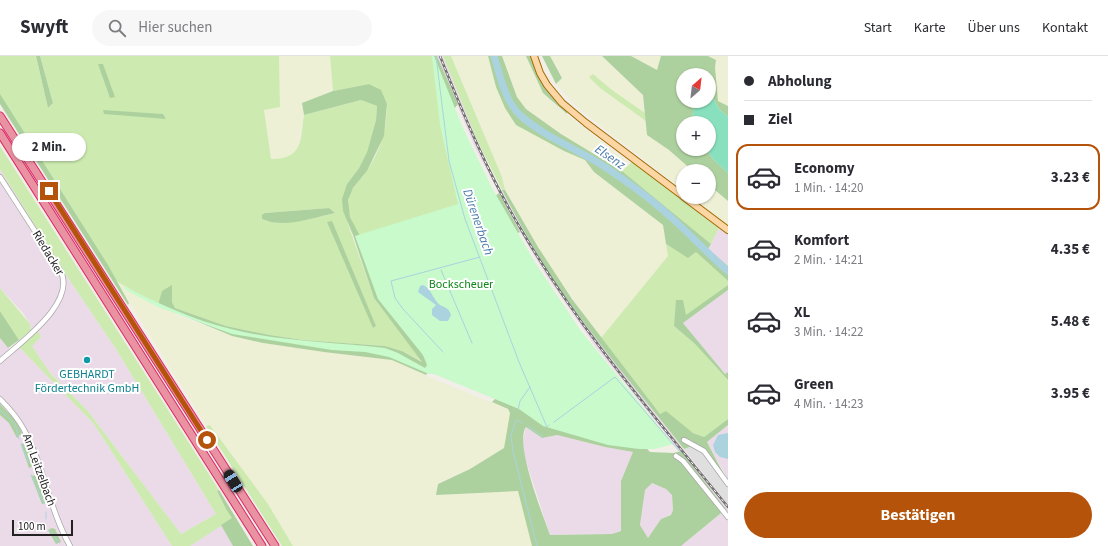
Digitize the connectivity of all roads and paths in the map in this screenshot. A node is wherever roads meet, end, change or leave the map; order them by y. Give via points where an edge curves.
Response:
1 (534, 56) edge
2 (0, 116) edge
3 (0, 133) edge
4 (0, 177) edge
5 (676, 191) edge
6 (693, 204) edge
7 (728, 230) edge
8 (0, 360) edge
9 (0, 399) edge
10 (684, 440) dead end
11 (676, 456) dead end
12 (728, 484) edge
13 (728, 517) edge
14 (70, 546) edge
15 (262, 546) edge
16 (274, 546) edge

1 - 5 main road via 547,85 562,103
2 - 16 highway
3 - 15 highway
4 - 8 street, Riedacker via 64,276 65,286 48,316
6 - 7 main road
9 - 14 street, Am Leitzelbach via 13,412 23,428 55,514
10 - 12 street via 704,451
11 - 13 street via 683,461

